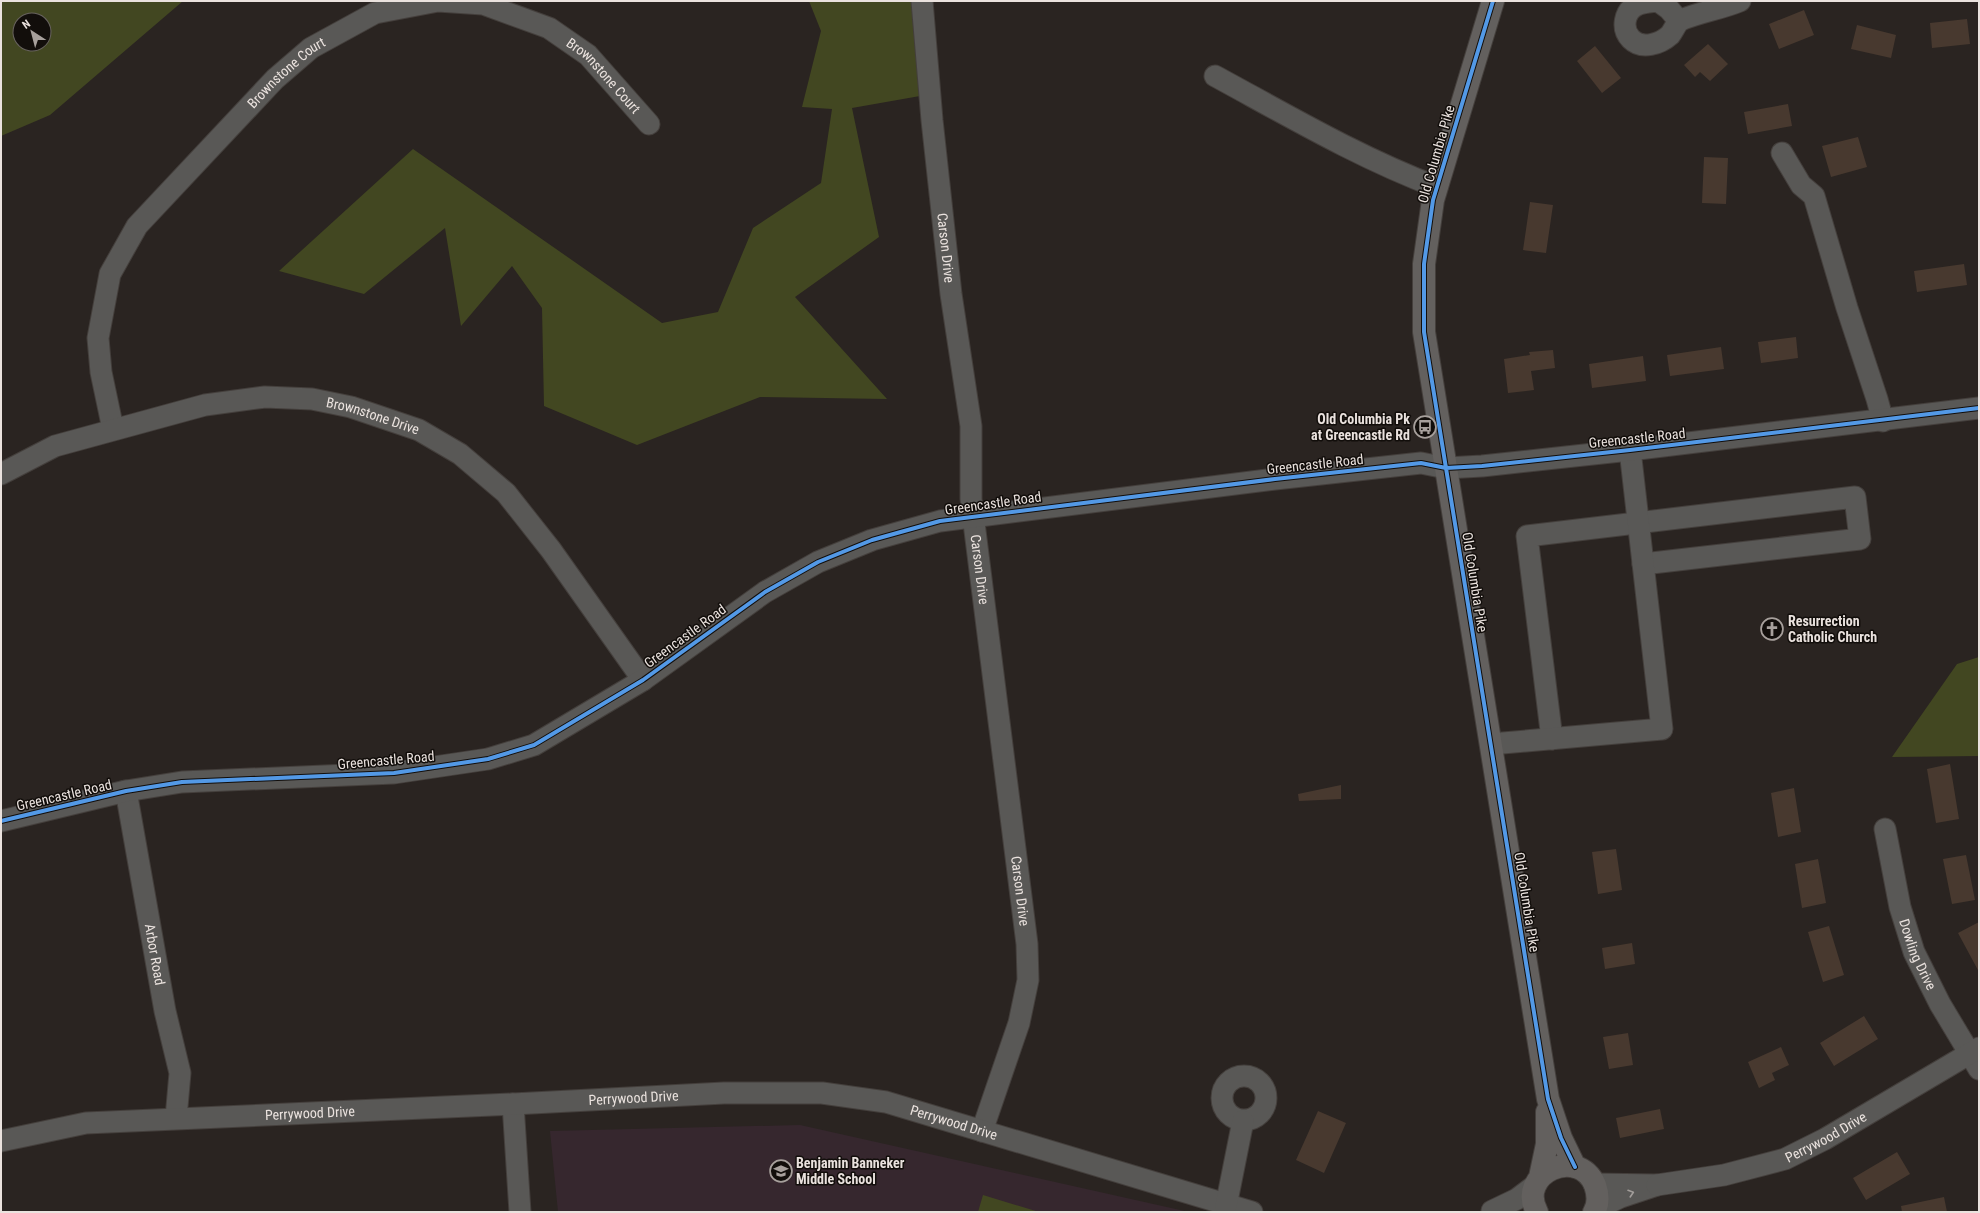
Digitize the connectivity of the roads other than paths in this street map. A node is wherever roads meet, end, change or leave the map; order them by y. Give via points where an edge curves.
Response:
1 (922, 1) edge
2 (1493, 1) edge
3 (1740, 1) edge
4 (1679, 21) dead end
5 (1215, 76) dead end
6 (649, 124) dead end
7 (1782, 153) dead end
8 (1437, 186) junction
9 (1979, 408) edge
10 (1883, 421) junction
11 (113, 429) junction
12 (1630, 450) junction
13 (1446, 468) junction
14 (1, 474) edge
15 (973, 515) junction
16 (1638, 524) junction
17 (1643, 564) junction
18 (643, 680) junction
19 (1552, 739) junction
20 (1491, 744) junction
21 (126, 791) junction
22 (1, 821) edge
23 (1885, 829) dead end
24 (1976, 1057) edge
25 (1548, 1099) junction
26 (513, 1104) junction
27 (176, 1118) junction
28 (1243, 1121) dead end
29 (982, 1131) junction
30 (1, 1141) edge
31 (1575, 1167) junction
32 (1537, 1182) junction
33 (1594, 1184) junction
34 (1657, 1185) junction
35 (1214, 1206) edge
36 (1595, 1211) edge
37 (520, 1212) edge
38 (1252, 1212) edge
39 (1494, 1212) edge
40 (1537, 1212) edge

1 - 15 street, Carson Drive via 932,120 951,288 971,426
2 - 8 main road, Old Columbia Pike
3 - 4 street
5 - 8 street via 1318,131 1414,178
6 - 11 street, Brownstone Court via 588,54 549,28 482,4 438,1 375,13 311,48 275,79 137,226 110,274 98,338 101,372
7 - 10 street via 1801,185 1814,196
8 - 13 main road, Old Columbia Pike via 1432,200 1424,264 1424,332
9 - 10 street, Greencastle Road
10 - 12 street, Greencastle Road
11 - 14 street, Brownstone Drive via 55,446
11 - 18 street, Brownstone Drive via 205,405 265,396 312,399 351,407 419,430 460,454 506,493 551,550
12 - 13 street, Greencastle Road
12 - 16 street
13 - 15 street, Greencastle Road via 1421,464
13 - 20 main road, Old Columbia Pike
15 - 18 street, Greencastle Road via 940,521 872,540 818,562 765,592
15 - 29 street, Carson Drive via 1027,944 1028,973 1019,1022
16 - 17 street
16 - 17 street via 1855,497 1860,539
16 - 19 street via 1527,536
17 - 19 street via 1662,729
18 - 21 street, Greencastle Road via 534,745 488,759 394,773 182,782
19 - 20 street
20 - 25 main road, Old Columbia Pike
21 - 22 street, Greencastle Road
21 - 27 street, Arbor Road via 165,1011 180,1073
23 - 24 street, Dowling Drive via 1900,907 1914,952 1940,1004
24 - 34 street, Perrywood Drive via 1785,1159 1724,1175
25 - 31 main road, Old Columbia Pike via 1561,1138
25 - 32 main road, Old Columbia Pike via 1546,1144
26 - 27 street, Perrywood Drive
26 - 29 street, Perrywood Drive via 724,1092 822,1093 886,1102
26 - 37 street
27 - 30 street, Perrywood Drive via 86,1123
28 - 35 street
29 - 35 street, Perrywood Drive
31 - 32 main road via 1560,1166 1549,1170
31 - 33 main road via 1585,1172
32 - 39 street via 1517,1199
32 - 40 main road, Old Columbia Pike via 1532,1198
33 - 34 street, Perrywood Drive
33 - 36 main road via 1598,1199
36 -> 34 street, Perrywood Drive via 1621,1197
35 - 38 street, Perrywood Drive

